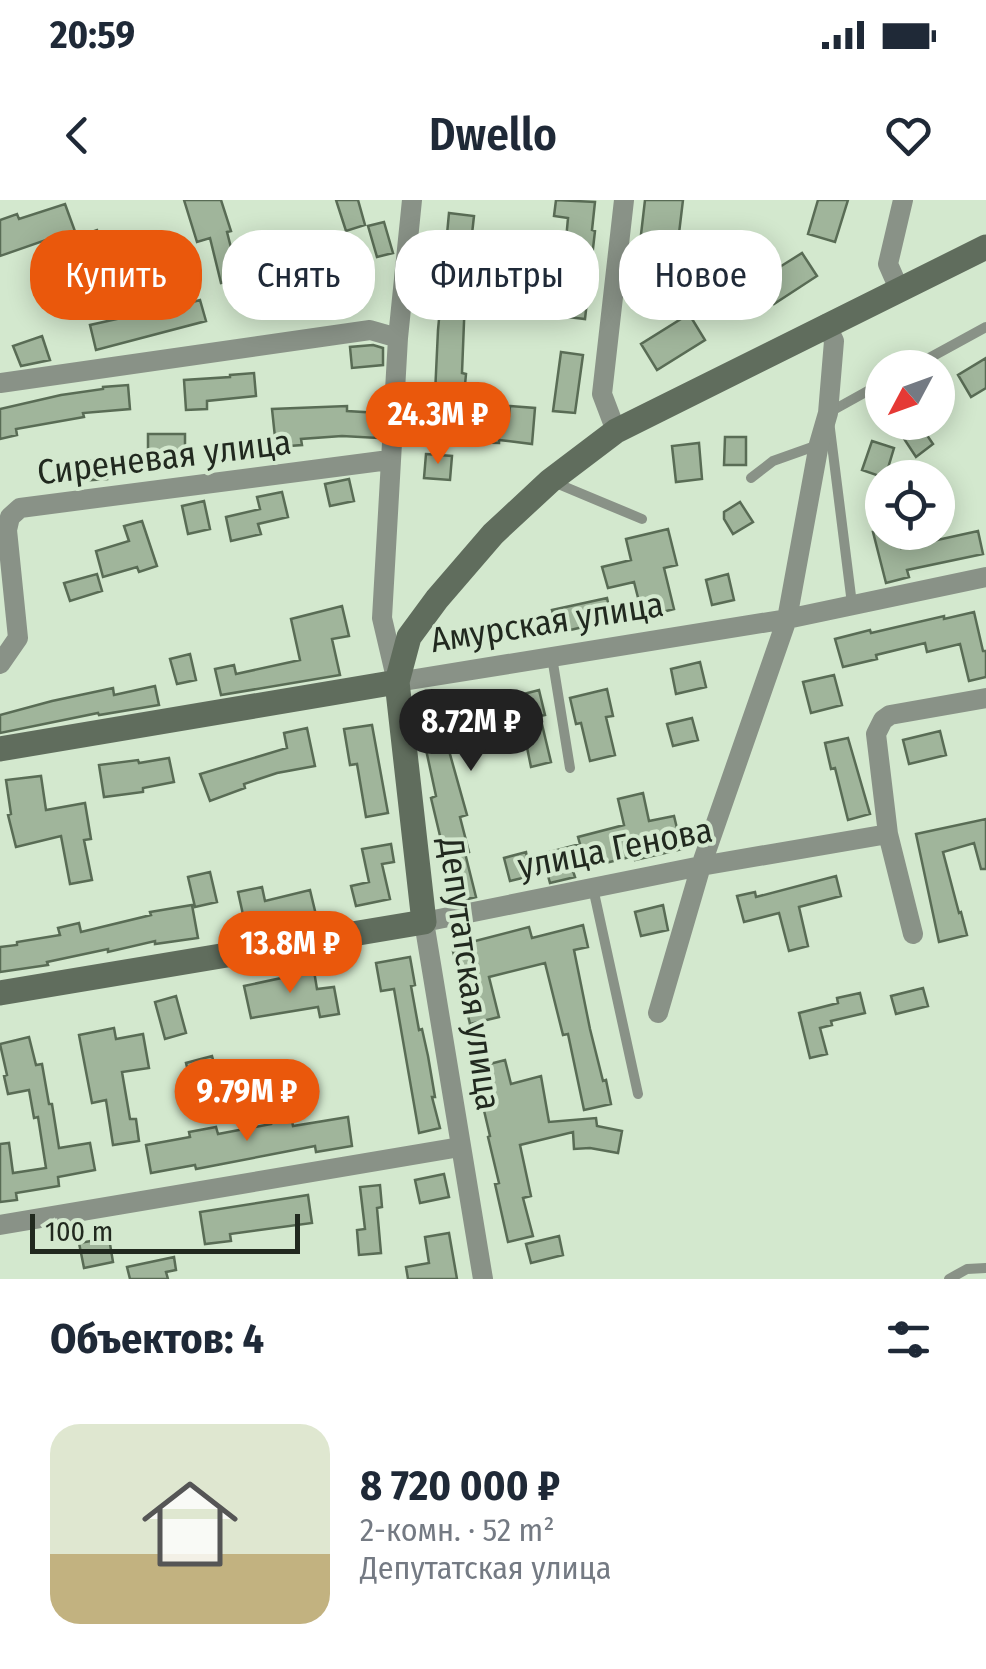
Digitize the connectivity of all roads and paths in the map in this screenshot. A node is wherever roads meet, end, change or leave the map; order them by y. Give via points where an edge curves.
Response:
1 (412, 200) edge
2 (624, 200) edge
3 (903, 200) edge
4 (986, 247) edge
5 (900, 289) junction
6 (826, 324) junction
7 (986, 326) edge
8 (398, 338) junction
9 (943, 350) edge
10 (0, 384) edge
11 (865, 392) edge
12 (828, 413) junction
13 (616, 431) junction
14 (818, 444) junction
15 (390, 460) junction
16 (751, 478) dead end
17 (550, 481) junction
18 (642, 519) dead end
19 (986, 577) edge
20 (852, 604) junction
21 (788, 619) junction
22 (552, 657) junction
23 (0, 664) edge
24 (397, 682) junction
25 (986, 698) edge
26 (0, 749) edge
27 (570, 768) dead end
28 (888, 834) junction
29 (701, 866) junction
30 (593, 887) junction
31 (424, 922) junction
32 (912, 934) dead end
33 (0, 993) edge
34 (658, 1013) dead end
35 (638, 1094) dead end
36 (460, 1147) junction
37 (0, 1225) edge
38 (986, 1268) edge
39 (483, 1279) edge
40 (949, 1279) edge

1 - 8 street, Депутатская улица
2 - 13 street via 602,394
3 - 5 street via 888,264
4 - 5 main road
5 - 6 main road
6 - 12 street via 834,341
6 - 13 main road
7 - 9 lane
8 - 10 street via 370,330
8 - 15 street, Депутатская улица
11 - 12 lane
12 - 14 street
12 - 20 lane
13 - 17 main road
14 - 16 lane
14 - 21 street
15 - 23 street, Сиреневая улица via 20,508 7,530 18,638
15 - 24 street, Депутатская улица via 382,618
17 - 18 lane
17 - 24 main road via 436,600 410,637
19 - 20 street, Амурская улица
20 - 21 street, Амурская улица
21 - 22 street, Амурская улица
21 - 29 street
22 - 24 street, Амурская улица
22 - 27 lane
24 - 26 main road, Амурская улица
24 - 31 main road, Депутатская улица
25 - 28 street via 890,716 878,726
28 - 29 street, улица Генова
28 - 32 street
29 - 30 street, улица Генова
29 - 34 street
30 - 31 street, улица Генова
30 - 35 lane
31 - 33 main road, улица Генова
31 - 36 street, Депутатская улица
36 - 37 street
36 - 39 street, Депутатская улица
38 - 40 lane

